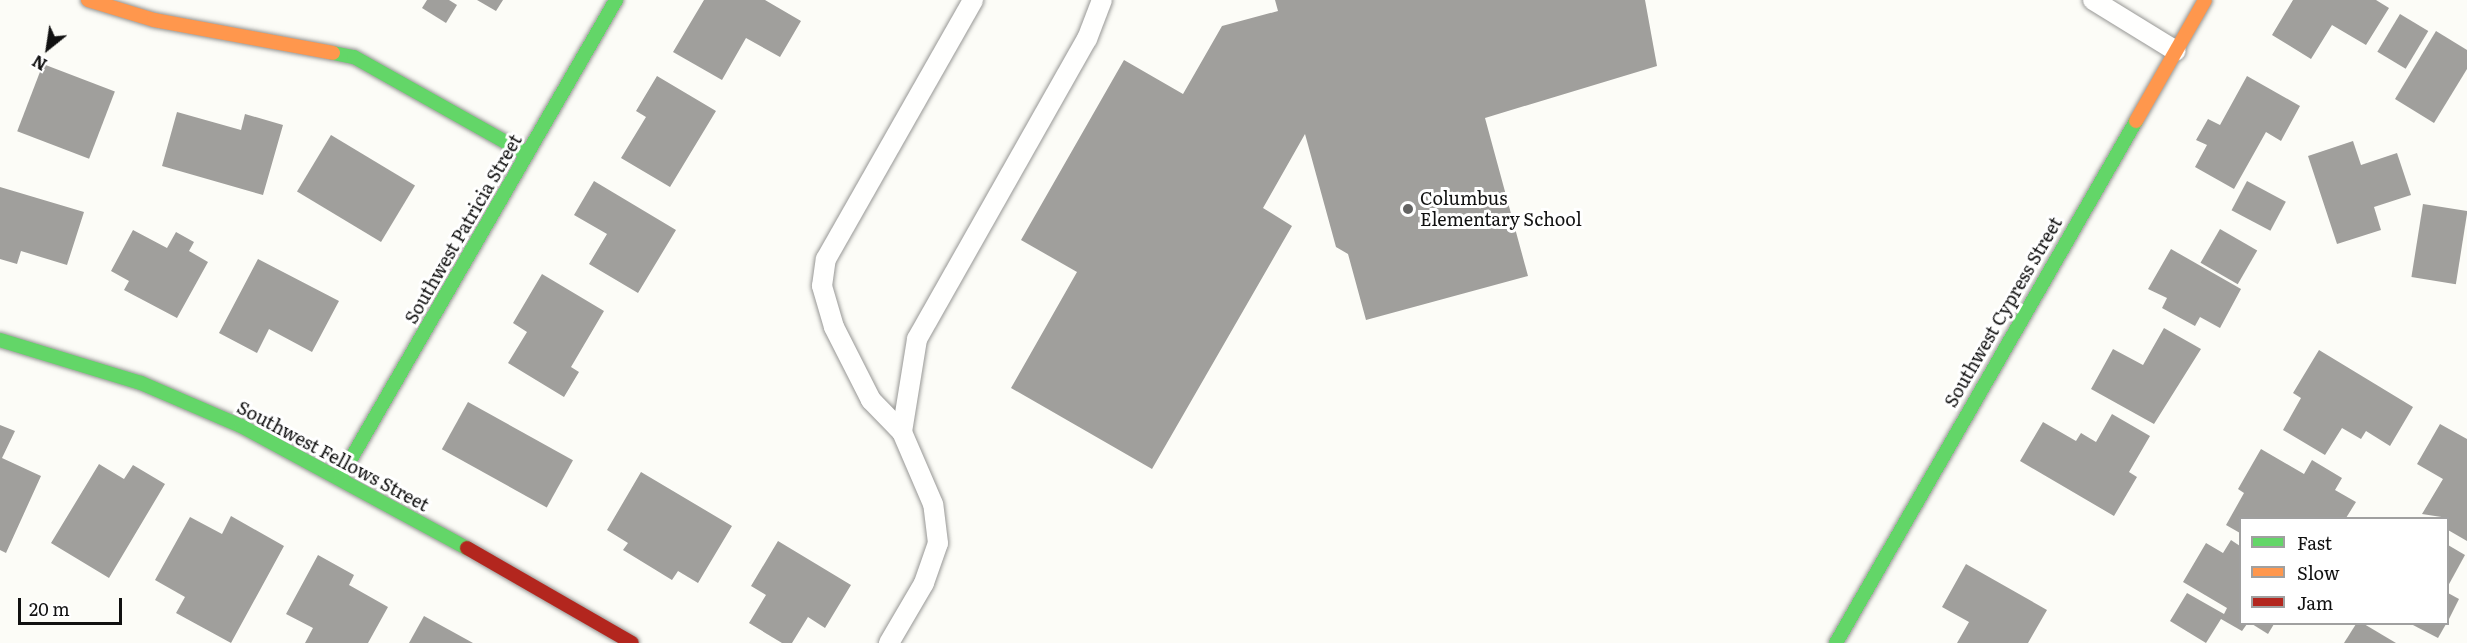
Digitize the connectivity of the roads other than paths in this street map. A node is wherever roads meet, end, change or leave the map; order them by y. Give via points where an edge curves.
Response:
1 (88, 0) edge
2 (616, 0) edge
3 (973, 0) edge
4 (1102, 0) edge
5 (2093, 0) edge
6 (2205, 0) edge
7 (2176, 51) junction
8 (527, 154) junction
9 (0, 340) edge
10 (902, 432) junction
11 (341, 476) junction
12 (632, 643) edge
13 (889, 643) edge
14 (1836, 643) edge

1 - 8 street via 154,20 354,57
2 - 8 street, Southwest Patricia Street
3 - 10 lane via 826,259 822,286 834,327 871,400
4 - 10 lane via 1087,39 917,339
5 - 7 lane
6 - 7 street, Southwest Cypress Street
7 - 14 street, Southwest Cypress Street
8 - 11 street, Southwest Patricia Street
9 - 11 street, Southwest Fellows Street via 141,383
10 - 13 lane via 933,504 938,543 924,583
11 - 12 street, Southwest Fellows Street

